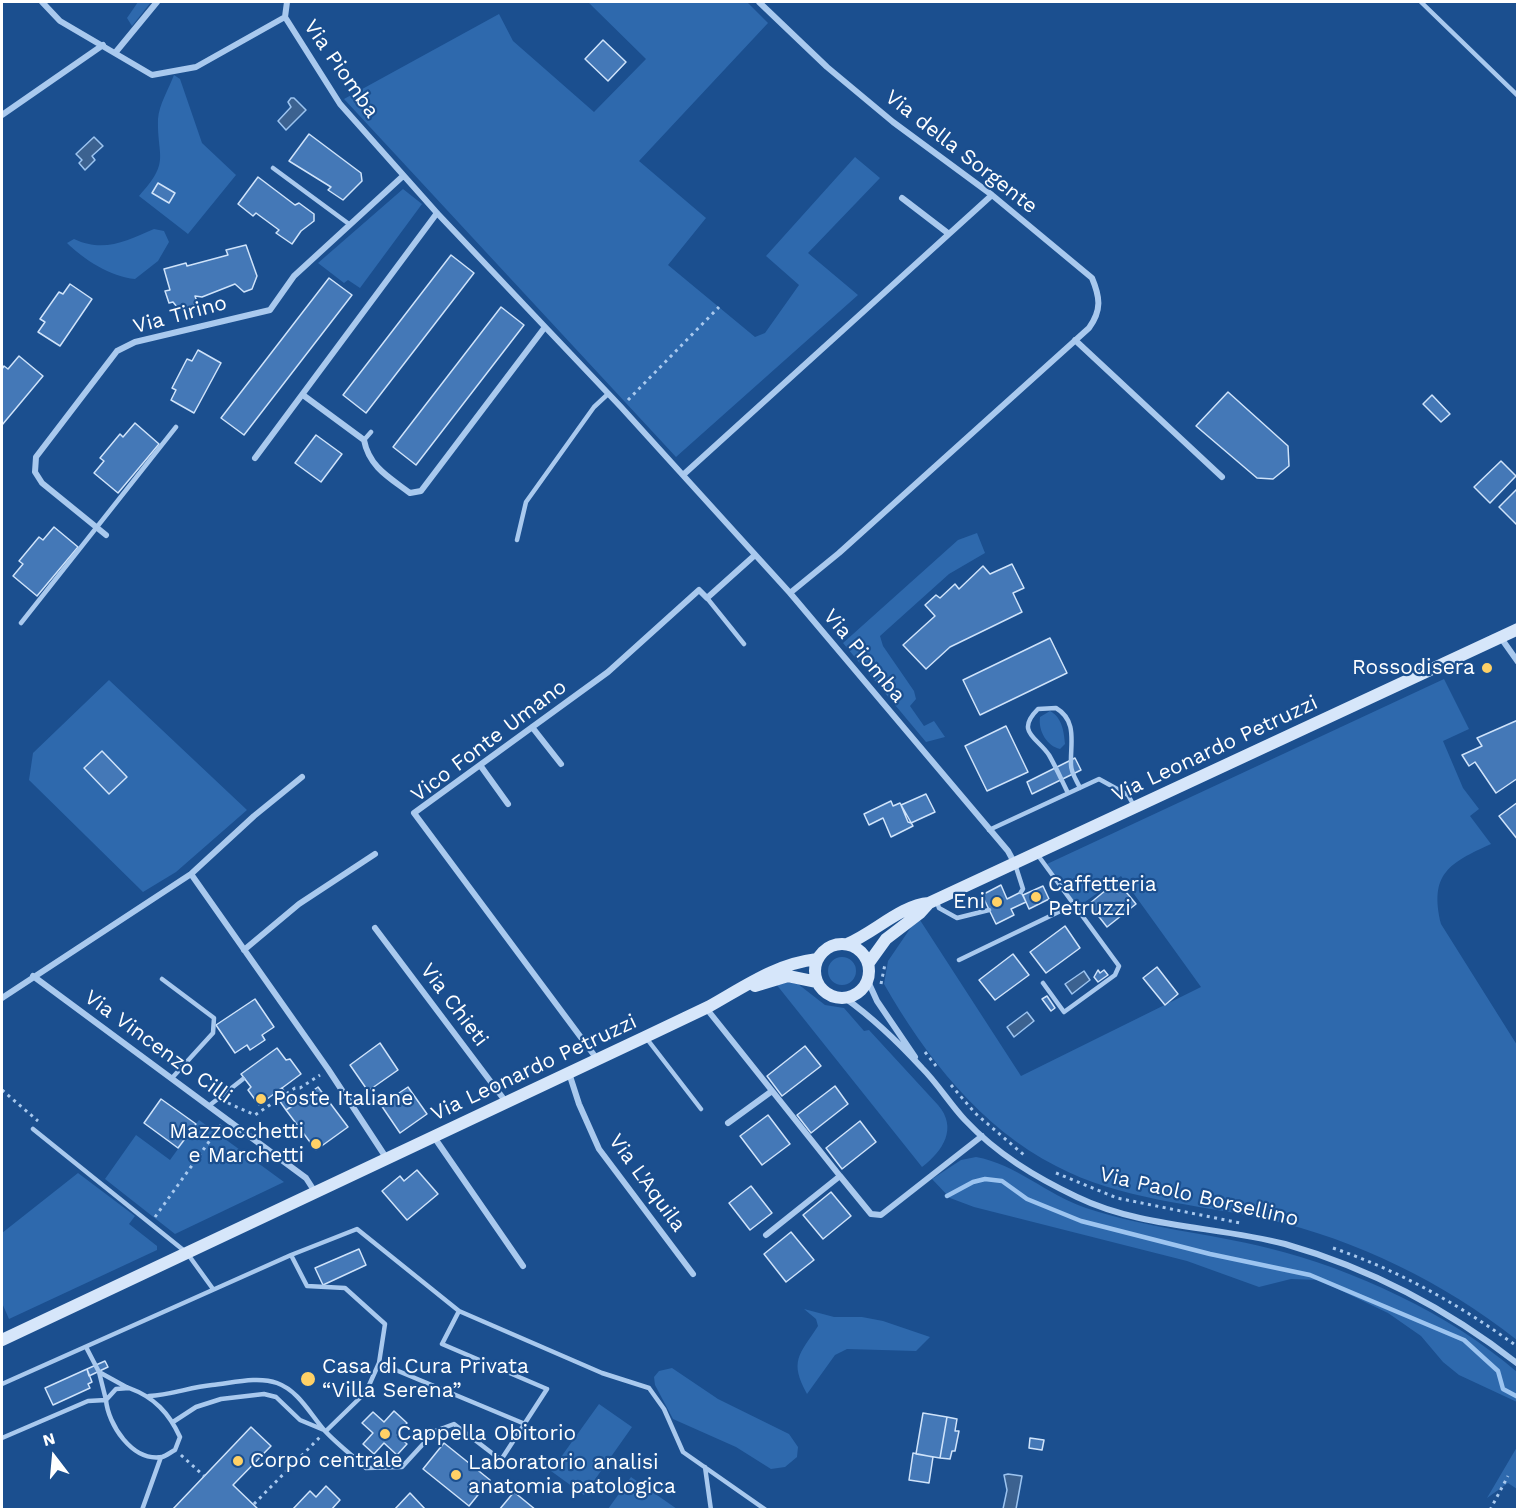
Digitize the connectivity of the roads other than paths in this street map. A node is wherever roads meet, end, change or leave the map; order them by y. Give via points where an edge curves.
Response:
1 (42, 2) edge
2 (157, 2) edge
3 (286, 2) edge
4 (759, 2) edge
5 (1421, 2) edge
6 (285, 17) junction
7 (103, 45) junction
8 (115, 53) junction
9 (1518, 96) edge
10 (2, 115) edge
11 (273, 168) dead end
12 (403, 176) junction
13 (992, 195) junction
14 (902, 198) dead end
15 (437, 213) junction
16 (349, 224) junction
17 (949, 234) junction
18 (545, 327) junction
19 (1075, 340) junction
20 (608, 394) junction
21 (303, 395) junction
22 (176, 427) dead end
23 (371, 432) dead end
24 (364, 440) junction
25 (255, 458) dead end
26 (682, 475) junction
27 (1222, 477) dead end
28 (96, 527) junction
29 (106, 535) dead end
30 (517, 540) dead end
31 (755, 555) junction
32 (790, 593) junction
33 (707, 598) junction
34 (21, 623) dead end
35 (1518, 629) edge
36 (1500, 637) junction
37 (744, 644) dead end
38 (1518, 662) edge
39 (532, 728) junction
40 (561, 764) dead end
41 (480, 765) junction
42 (302, 777) dead end
43 (1080, 788) junction
44 (1068, 793) junction
45 (508, 804) dead end
46 (1136, 808) junction
47 (990, 830) junction
48 (375, 854) dead end
49 (1036, 854) junction
50 (1015, 864) junction
51 (190, 874) junction
52 (1021, 892) dead end
53 (932, 901) junction
54 (1073, 905) junction
55 (989, 910) dead end
56 (375, 927) dead end
57 (847, 944) junction
58 (244, 950) junction
59 (817, 959) junction
60 (959, 960) dead end
61 (868, 964) junction
62 (33, 976) junction
63 (162, 979) dead end
64 (867, 980) junction
65 (817, 982) junction
66 (1043, 983) dead end
67 (734, 993) junction
68 (2, 998) edge
69 (845, 998) junction
70 (706, 1008) junction
71 (645, 1037) junction
72 (597, 1060) junction
73 (922, 1067) junction
74 (568, 1073) junction
75 (172, 1078) junction
76 (243, 1079) dead end
77 (772, 1091) junction
78 (506, 1103) junction
79 (210, 1105) junction
80 (701, 1109) dead end
81 (728, 1123) dead end
82 (33, 1129) road end
83 (982, 1136) junction
84 (434, 1137) junction
85 (387, 1159) junction
86 (840, 1176) junction
87 (315, 1192) junction
88 (766, 1235) dead end
89 (187, 1253) junction
90 (291, 1255) junction
91 (523, 1266) dead end
92 (693, 1274) dead end
93 (213, 1289) junction
94 (459, 1311) junction
95 (2, 1340) edge
96 (86, 1347) junction
97 (379, 1363) junction
98 (1518, 1364) edge
99 (99, 1372) junction
100 (2, 1384) edge
101 (129, 1388) junction
102 (149, 1396) junction
103 (106, 1400) junction
104 (174, 1422) junction
105 (525, 1424) junction
106 (326, 1431) junction
107 (2, 1438) edge
108 (161, 1457) junction
109 (705, 1467) junction
110 (142, 1509) edge
111 (711, 1509) edge
112 (766, 1509) edge

1 - 7 street, Via Piomba via 60,21
2 - 8 street
3 - 6 street
4 - 13 street, Via della Sorgente via 827,67 893,122
5 - 9 lane
6 - 8 street, Via Piomba via 196,67 152,75
6 - 12 street, Via Piomba via 340,104
7 - 8 street, Via Piomba
7 - 10 street
11 - 16 lane
12 - 15 street, Via Piomba
12 - 16 street, Via Tirino
13 - 17 street
13 - 19 street, Via della Sorgente via 1092,278 1099,295 1098,315
14 - 17 street
15 - 18 street, Via Piomba
15 - 21 street
16 - 28 street, Via Tirino via 294,276 270,310 135,342 117,351 36,457 34,465 42,483
17 - 26 street
18 - 20 street, Via Piomba
18 - 24 street via 421,491 410,493 377,470
19 - 27 street
19 - 32 street, Via della Sorgente
20 - 26 street, Via Piomba
20 - 30 lane via 594,407 526,502
21 - 24 street
21 - 25 street
22 - 28 lane
23 - 24 lane
26 - 31 street, Via Piomba
28 - 29 street, Via Tirino
28 - 34 lane
31 - 32 street, Via Piomba
31 - 33 street
32 - 47 street, Via Piomba
33 - 37 lane
33 - 39 street, Vico Fonte Umano via 699,590 608,672
35 - 36 main road, Via Leonardo Petruzzi
36 - 38 street
36 - 46 main road, Via Leonardo Petruzzi
39 - 40 street
39 - 41 street, Vico Fonte Umano
41 - 45 street
41 - 72 street, Vico Fonte Umano via 414,813
42 - 51 street
43 - 44 lane
43 - 44 lane via 1070,768 1072,738 1067,718 1056,708 1038,709 1031,716 1029,731 1049,755
43 - 46 lane via 1099,779 1128,795
44 - 47 lane
46 - 49 main road, Via Leonardo Petruzzi
47 - 50 street, Via Piomba
48 - 58 street via 299,904
49 - 50 main road, Via Leonardo Petruzzi
49 - 54 lane
50 - 52 lane
50 - 53 main road, Via Leonardo Petruzzi
51 - 58 street
51 - 62 street
53 - 55 lane via 957,918
53 - 57 main road, Via Leonardo Petruzzi via 915,904 870,934
53 - 61 main road, Via Leonardo Petruzzi via 886,939
54 - 60 lane
54 - 66 lane via 1119,966 1115,975 1064,1011
56 - 78 street, Via Chieti
57 - 59 main road via 829,946
57 - 61 main road via 860,951
58 - 85 street
59 - 65 main road
59 - 67 main road, Via Leonardo Petruzzi via 772,971
61 - 64 main road
62 - 68 street
62 - 75 street, Via Vincenzo Cilli
63 - 75 lane via 214,1018 213,1033
64 - 69 main road via 859,992
64 - 73 street, Via Paolo Borsellino
65 - 67 main road, Via Leonardo Petruzzi via 788,976
65 - 69 main road via 825,992
67 - 70 main road, Via Leonardo Petruzzi
69 - 73 street, Via Paolo Borsellino
70 - 71 main road, Via Leonardo Petruzzi
70 - 77 street
71 - 72 main road, Via Leonardo Petruzzi
71 - 80 lane
72 - 74 main road, Via Leonardo Petruzzi
73 - 83 street, Via Paolo Borsellino
74 - 78 main road, Via Leonardo Petruzzi
74 - 92 street, Via L'Aquila via 599,1149
75 - 79 street, Via Vincenzo Cilli
76 - 79 lane
77 - 81 street
77 - 86 street
78 - 84 main road, Via Leonardo Petruzzi
79 - 87 street, Via Vincenzo Cilli via 306,1178
82 - 89 lane
83 - 86 street via 881,1215 871,1214
83 - 98 street, Via Paolo Borsellino via 1006,1158 1044,1181 1110,1210 1284,1245 1356,1269 1413,1296
84 - 85 main road, Via Leonardo Petruzzi
84 - 91 street
85 - 87 main road, Via Leonardo Petruzzi
86 - 88 street
87 - 89 main road, Via Leonardo Petruzzi
89 - 93 lane
89 - 95 main road, Via Leonardo Petruzzi
90 - 93 lane
90 - 94 lane via 357,1229
90 - 97 lane via 307,1286 345,1288 385,1324
93 - 96 lane
94 - 105 lane via 442,1344 547,1389
94 - 109 lane via 602,1373 649,1389 664,1409 683,1452
96 - 99 lane
96 - 100 lane
97 - 105 lane
97 - 106 lane via 366,1392
99 - 101 lane
99 - 103 lane
101 - 102 lane
101 - 103 lane via 116,1389
102 - 104 lane
102 - 106 lane via 198,1386 275,1382 308,1408
103 - 107 lane via 88,1401
103 - 108 lane via 107,1415 121,1437 139,1453
104 - 106 lane via 196,1407 221,1399 264,1394 276,1397 300,1420
104 - 108 lane via 180,1437 175,1450
105 - 106 lane via 501,1460 454,1424 435,1431 402,1467 378,1468 366,1468
108 - 110 lane
109 - 111 lane
109 - 112 lane

